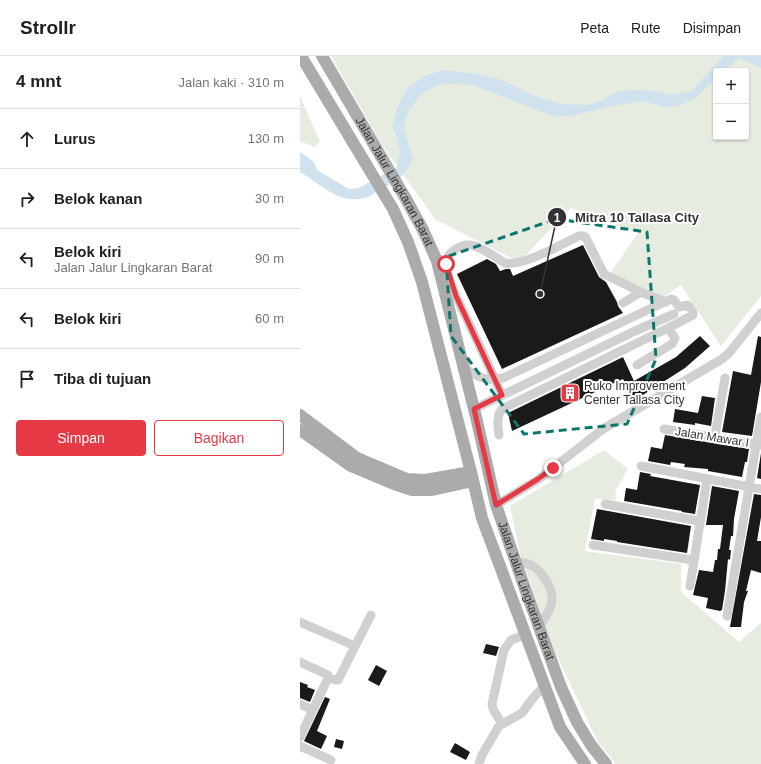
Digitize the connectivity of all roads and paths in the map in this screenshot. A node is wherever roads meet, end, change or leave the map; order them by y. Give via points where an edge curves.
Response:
1 (301, 56) edge
2 (322, 56) edge
3 (641, 292) junction
4 (666, 302) junction
5 (623, 303) dead end
6 (677, 310) junction
7 (761, 313) edge
8 (679, 322) junction
9 (668, 328) junction
10 (635, 331) junction
11 (640, 342) junction
12 (600, 348) junction
13 (605, 358) junction
14 (569, 363) junction
15 (637, 365) dead end
16 (463, 367) junction
17 (574, 374) junction
18 (725, 378) dead end
19 (495, 379) junction
20 (536, 379) junction
21 (468, 384) junction
22 (449, 390) junction
23 (541, 390) junction
24 (502, 395) junction
25 (474, 409) junction
26 (300, 416) edge
27 (761, 417) edge
28 (664, 429) dead end
29 (301, 434) edge
30 (499, 435) dead end
31 (715, 436) junction
32 (759, 444) edge
33 (641, 466) dead end
34 (472, 476) junction
35 (707, 479) junction
36 (748, 487) junction
37 (761, 489) edge
38 (605, 504) dead end
39 (496, 505) junction
40 (699, 521) junction
41 (593, 545) dead end
42 (693, 560) junction
43 (516, 562) junction
44 (690, 586) dead end
45 (370, 615) dead end
46 (727, 616) dead end
47 (300, 622) edge
48 (539, 627) junction
49 (524, 634) junction
50 (355, 646) junction
51 (300, 662) edge
52 (328, 678) junction
53 (544, 686) junction
54 (300, 704) edge
55 (313, 710) junction
56 (502, 724) junction
57 (300, 737) edge
58 (300, 746) edge
59 (332, 760) dead end
60 (480, 764) edge
61 (585, 764) edge
62 (606, 764) edge

1 - 22 main road, Jalan Jalur Lingkaran Barat via 393,209 408,242 422,282
2 - 16 main road, Jalan Jalur Lingkaran Barat via 424,230 437,261
3 - 4 street
3 - 5 street
3 - 19 street via 604,274 584,236 517,263 505,263 485,251 468,245 462,246 449,254 446,264 456,296
4 - 6 street via 674,300
4 - 19 street
6 - 8 street
6 - 8 street via 688,305 693,312 690,318
6 - 10 street
7 - 39 street via 722,359 602,429 538,479
8 - 9 street
9 - 11 street
9 - 15 street via 675,338 672,344
10 - 11 street
10 - 12 street
11 - 13 street
12 - 13 street
12 - 14 street
13 - 17 street
14 - 17 street
14 - 20 street
16 - 19 street via 479,377
16 - 21 main road, Jalan Jalur Lingkaran Barat
17 - 23 street
18 - 31 street
19 - 24 street
20 - 23 street
20 - 24 street
21 - 22 main road
21 - 25 main road, Jalan Jalur Lingkaran Barat
22 - 34 main road, Jalan Jalur Lingkaran Barat
23 - 30 street via 499,413
24 - 25 street
25 - 39 main road, Jalan Jalur Lingkaran Barat
26 - 34 main road via 357,458 407,479
27 - 32 street
28 - 31 street, Jalan Mawar I
29 - 34 main road via 351,466 412,490 432,490
31 - 32 street, Jalan Mawar I
32 - 36 street
33 - 35 street
34 - 49 main road, Jalan Jalur Lingkaran Barat via 482,518
35 - 36 street
35 - 40 street
36 - 37 street
36 - 46 street
38 - 40 street
39 - 43 main road, Jalan Jalur Lingkaran Barat
40 - 42 street
41 - 42 street
42 - 44 street
43 - 48 main road, Jalan Jalur Lingkaran Barat
43 - 48 street via 536,568 548,584 552,598 548,612
45 - 50 street
47 - 50 street
48 - 62 main road, Jalan Jalur Lingkaran Barat via 577,722
49 - 53 main road, Jalan Jalur Lingkaran Barat
49 - 56 street via 511,640 504,650 492,704
50 - 52 street via 338,680
51 - 52 street via 328,675
52 - 55 street
53 - 56 street via 522,713
53 - 61 main road, Jalan Jalur Lingkaran Barat via 560,727
54 - 55 street
55 - 57 street
56 - 60 street via 482,755
58 - 59 street

